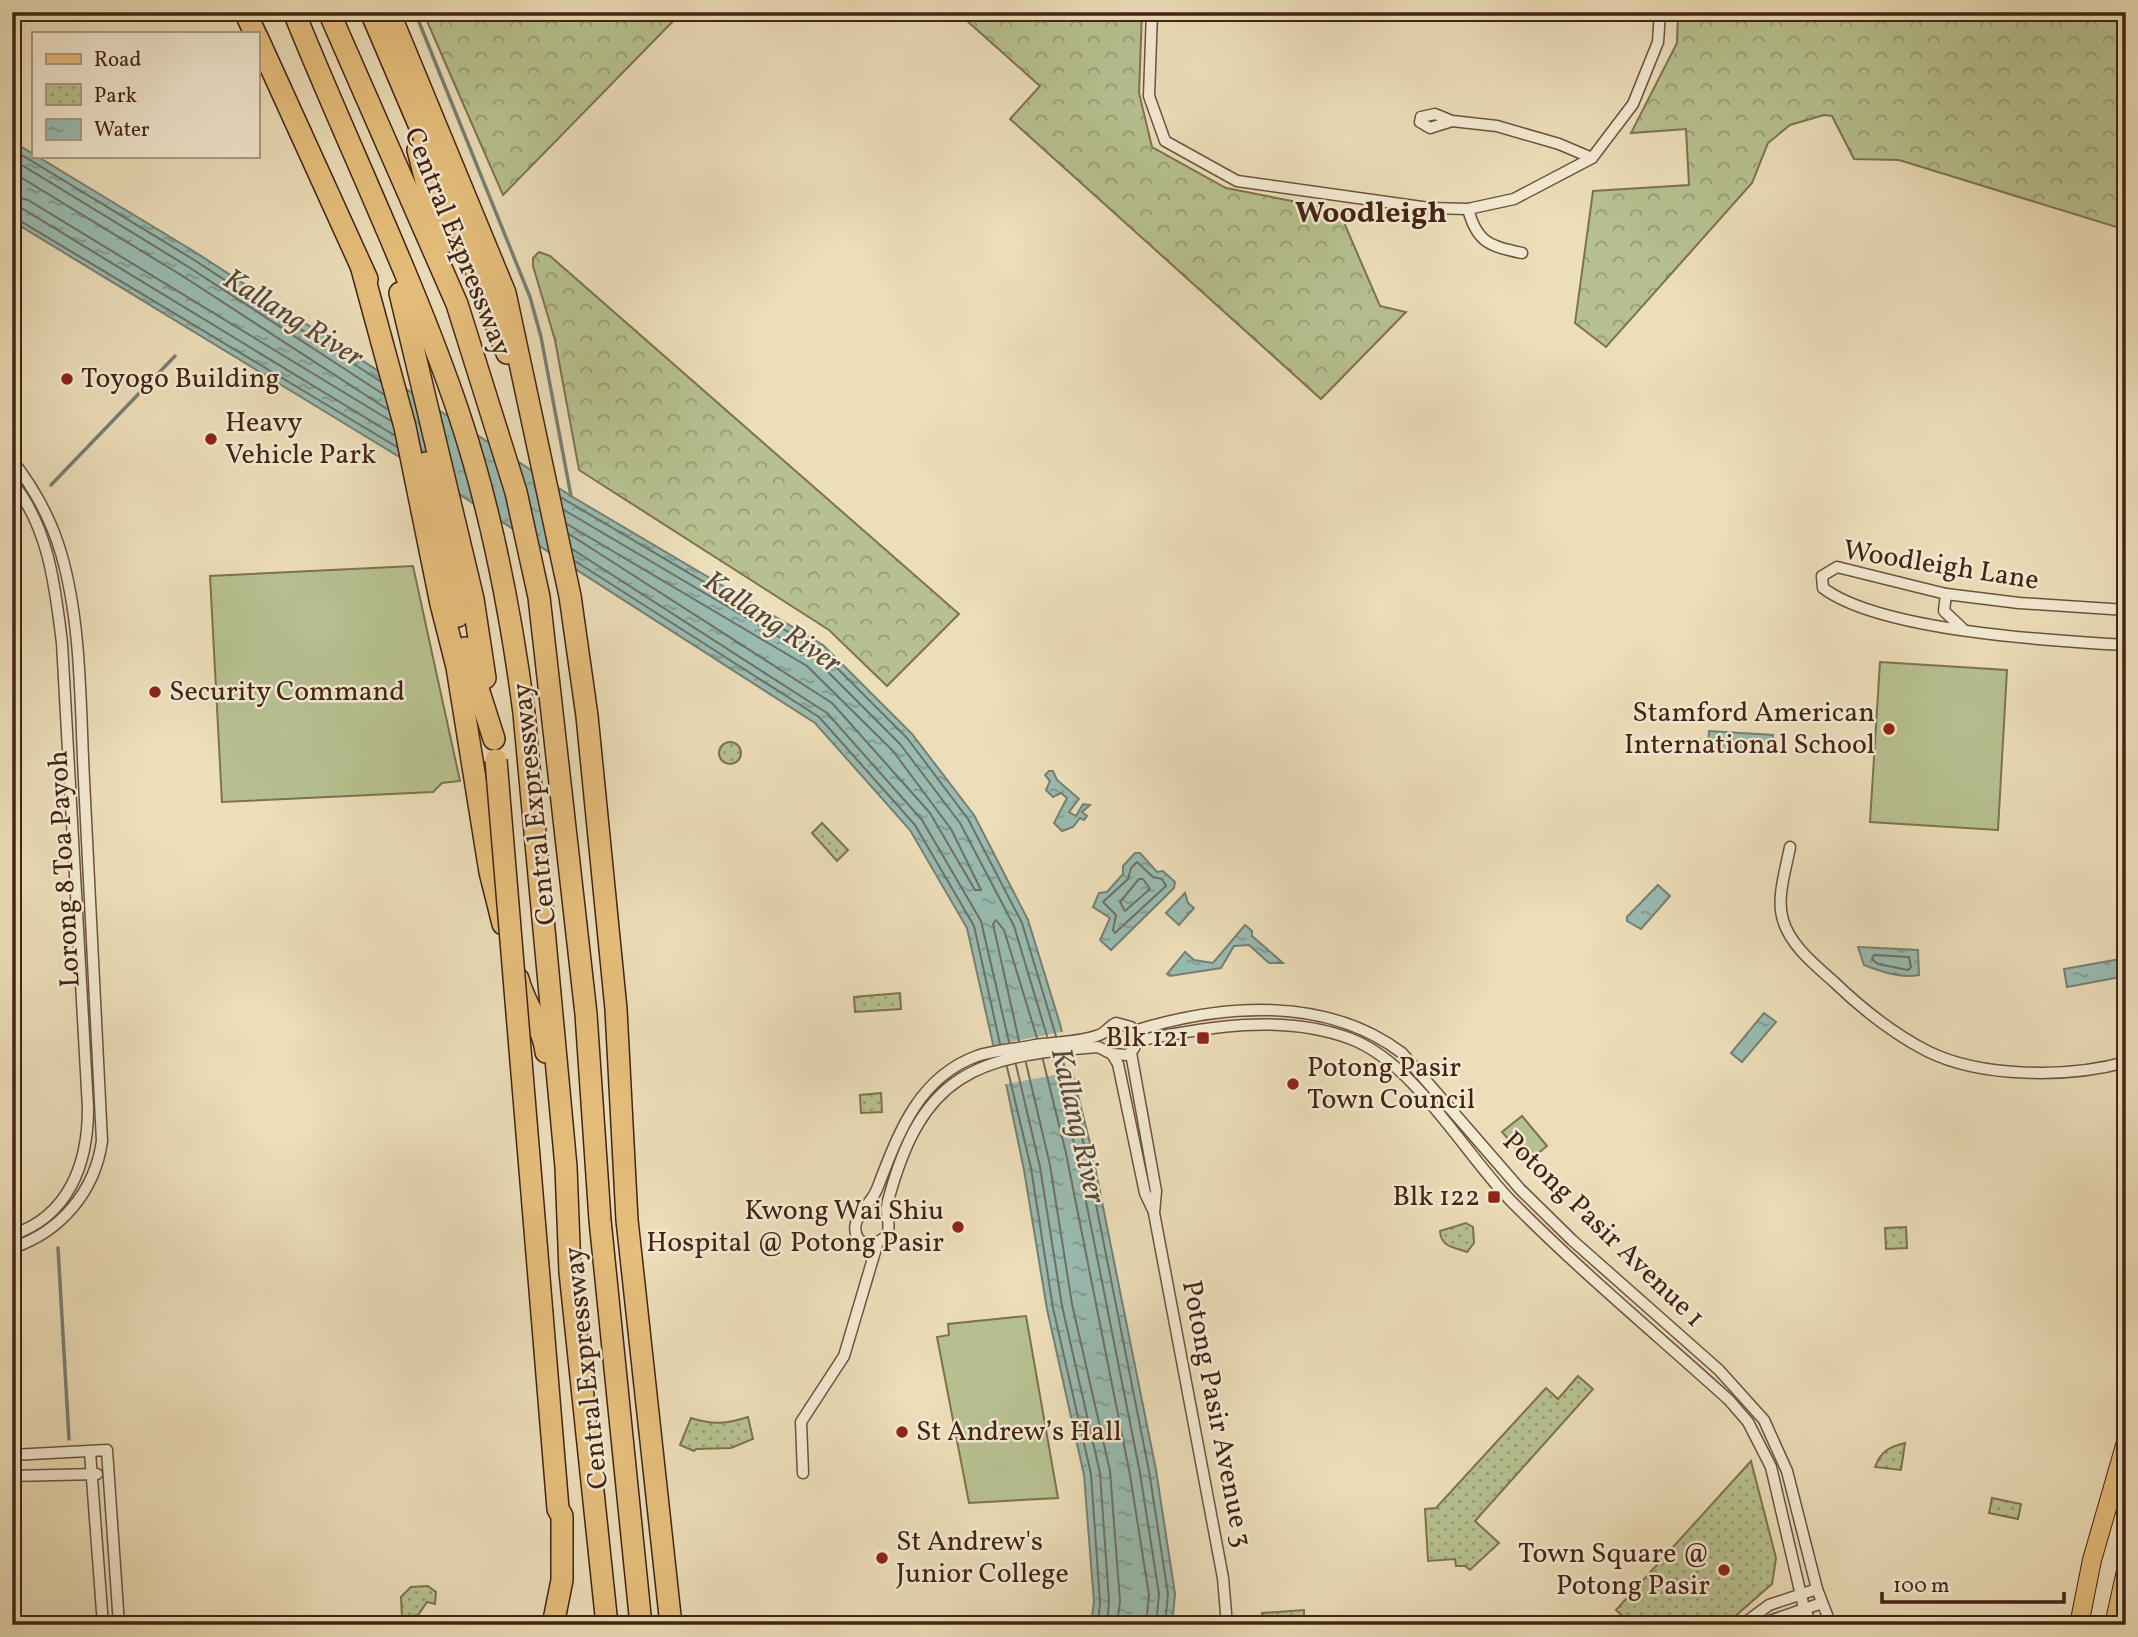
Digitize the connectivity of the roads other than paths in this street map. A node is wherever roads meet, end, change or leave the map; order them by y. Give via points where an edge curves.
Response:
1 (245, 12) edge
2 (294, 12) edge
3 (330, 12) edge
4 (371, 12) edge
5 (389, 12) edge
6 (1152, 12) edge
7 (1660, 12) edge
8 (255, 32) edge
9 (259, 42) edge
10 (406, 100) junction
11 (1452, 121) dead end
12 (1592, 158) junction
13 (1468, 209) junction
14 (379, 217) junction
15 (1522, 253) dead end
16 (457, 304) junction
17 (531, 424) junction
18 (12, 460) edge
19 (12, 482) edge
20 (1946, 594) junction
21 (456, 602) junction
22 (2126, 610) edge
23 (1962, 628) junction
24 (2126, 645) edge
25 (1790, 847) dead end
26 (1136, 1036) junction
27 (1103, 1045) junction
28 (1131, 1053) junction
29 (979, 1062) junction
30 (2126, 1062) edge
31 (566, 1167) junction
32 (864, 1212) junction
33 (1154, 1213) junction
34 (885, 1215) junction
35 (12, 1235) edge
36 (877, 1245) junction
37 (12, 1248) edge
38 (2126, 1442) edge
39 (90, 1452) junction
40 (12, 1455) edge
41 (803, 1473) dead end
42 (92, 1474) junction
43 (110, 1474) junction
44 (12, 1476) edge
45 (558, 1509) junction
46 (2126, 1571) edge
47 (1817, 1589) junction
48 (1801, 1593) junction
49 (1822, 1603) junction
50 (1804, 1608) junction
51 (672, 1624) edge
52 (103, 1625) edge
53 (119, 1625) edge
54 (542, 1625) edge
55 (553, 1625) edge
56 (607, 1625) edge
57 (641, 1625) edge
58 (1227, 1625) edge
59 (1742, 1625) edge
60 (1758, 1625) edge
61 (1812, 1625) edge
62 (1831, 1625) edge
63 (2079, 1625) edge
64 (2114, 1625) edge

1 - 8 highway
2 - 14 highway, Central Expressway
3 - 16 highway, Central Expressway
4 - 10 highway
5 - 17 highway via 505,293
6 - 13 street via 1150,96 1165,141 1237,181
7 - 12 street via 1658,42 1633,104
9 - 21 highway via 362,269 388,345 405,427
10 - 16 highway
10 - 17 highway via 443,181
11 - 12 street via 1497,126
12 - 13 street via 1514,199
13 - 15 street via 1490,247
14 - 21 highway via 420,367
14 - 31 highway, Central Expressway via 437,352 480,484 503,588 524,713
16 - 57 highway, Central Expressway via 516,492 539,597 586,1014 600,1220
17 - 51 highway via 570,597 587,716 616,1009 627,1220
18 - 37 street, Lorong 8 Toa Payoh via 50,522 72,608 102,1141 99,1163 81,1198 60,1222
19 - 35 street, Lorong 8 Toa Payoh via 42,535 54,580 62,643 88,1139 81,1167 65,1198 34,1225
20 - 22 street, Woodleigh Lane
20 - 23 street via 1944,611
20 - 23 street, Woodleigh Lane via 1838,567 1822,576 1823,588 1836,598 1906,619
21 - 31 highway via 490,872 522,995 545,1041 556,1147
21 - 45 highway, bridge via 495,749
23 - 24 street, Woodleigh Lane via 2035,640
25 - 30 street via 1780,907 1783,921 1796,945 1867,1013 1927,1051 1961,1063 2048,1073
26 - 27 street, Potong Pasir Avenue 1 via 1121,1023 1111,1025
26 - 28 street
26 - 47 street, Potong Pasir Avenue 1 via 1179,1017 1224,1011 1305,1013 1353,1025 1402,1053 1520,1189 1719,1370 1764,1420 1787,1471
26 - 48 street, Potong Pasir Avenue 1 via 1236,1026 1315,1028 1352,1040 1395,1066 1509,1198 1748,1422 1771,1467
27 - 28 street, Potong Pasir Avenue 1 via 1123,1056
27 - 29 street, Potong Pasir Avenue 1 via 1066,1039
27 - 33 street, Potong Pasir Avenue 3 via 1118,1064 1145,1193
28 - 33 street, Potong Pasir Avenue 3 via 1156,1191
29 - 32 street, Potong Pasir Avenue 1 via 924,1092 908,1114
29 - 34 street, Potong Pasir Avenue 1 via 929,1104 903,1151
31 - 56 highway, Central Expressway via 570,1272
32 - 34 street via 877,1210
32 - 36 street, Potong Pasir Avenue 1 via 854,1231 863,1243
33 - 58 street, Potong Pasir Avenue 3 via 1223,1578
34 - 36 street, Potong Pasir Avenue 1 via 889,1232
36 - 41 street via 844,1356 801,1422
38 - 63 main road via 2092,1560
39 - 40 street
39 - 42 street
39 - 43 street via 107,1450
42 - 43 street
42 - 44 street
42 - 52 street
43 - 53 street
45 - 54 highway via 552,1585
45 - 55 highway via 562,1516 562,1580
46 - 64 main road
47 - 48 street
47 - 49 street, Potong Pasir Avenue 1
48 - 50 street, Potong Pasir Avenue 1
48 - 59 street via 1769,1605
49 - 50 street
49 - 62 street, Potong Pasir Avenue 1
50 - 60 street
50 - 61 street, Potong Pasir Avenue 1

